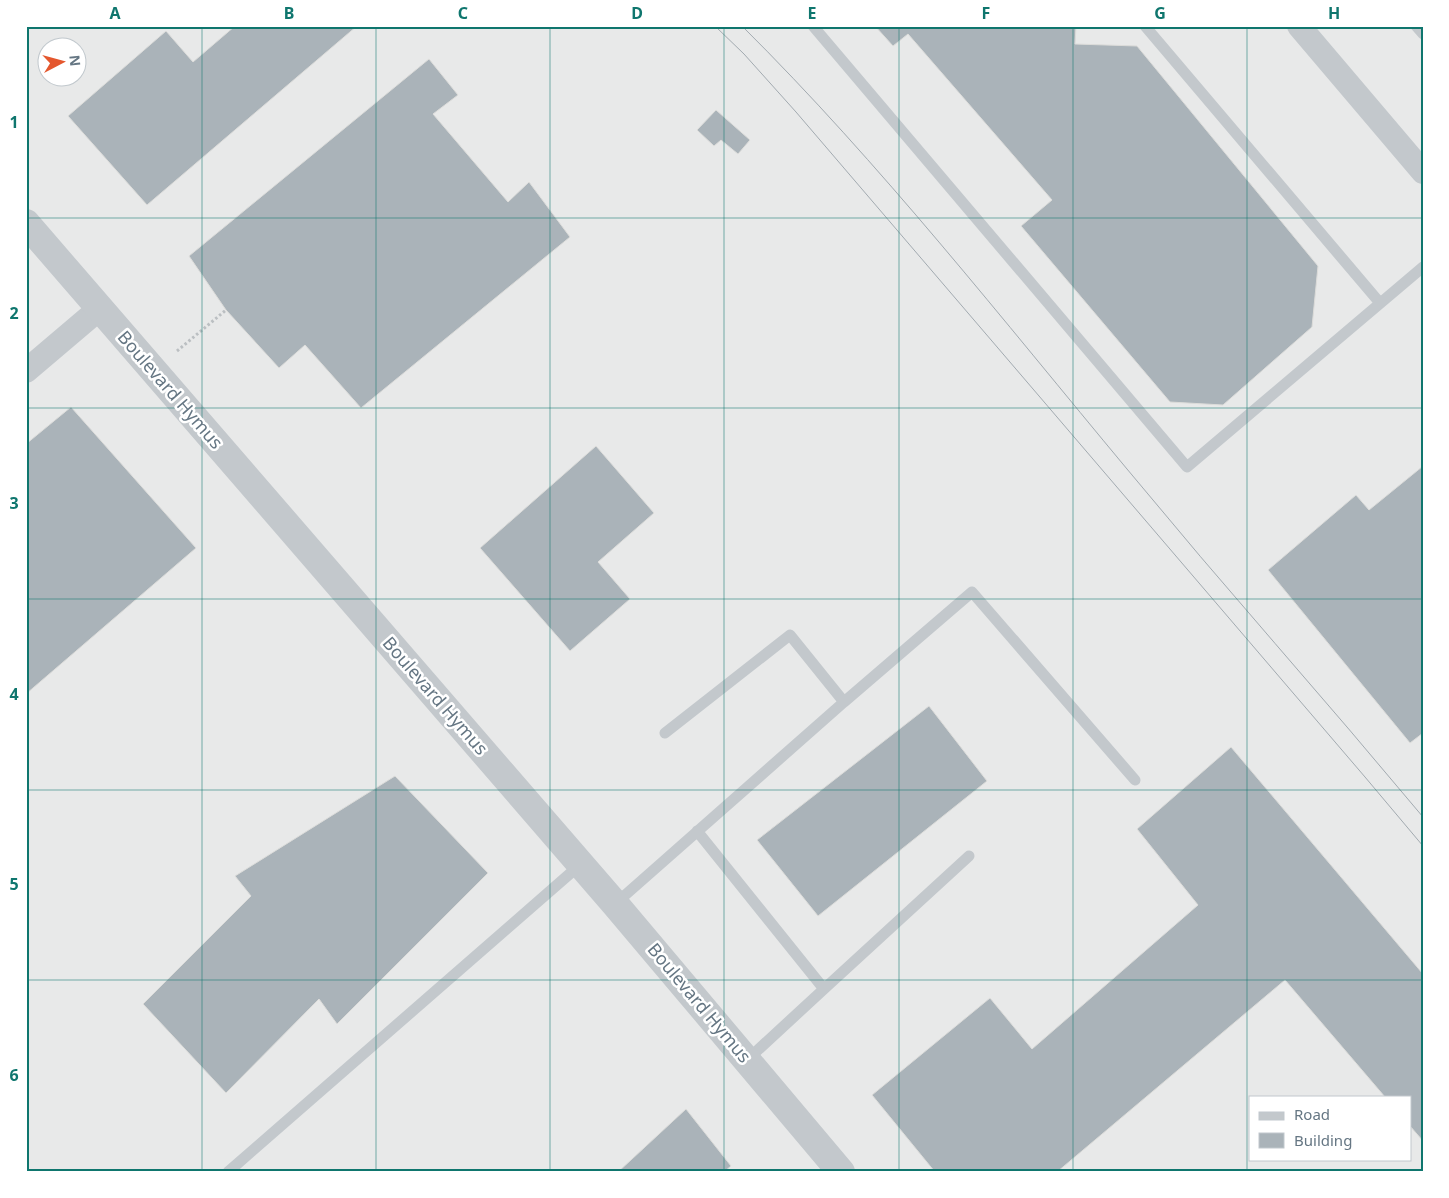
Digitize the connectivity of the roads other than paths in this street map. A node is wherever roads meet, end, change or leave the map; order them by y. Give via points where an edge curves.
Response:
1 (813, 26) edge
2 (1145, 26) edge
3 (1299, 26) edge
4 (1416, 26) edge
5 (1423, 34) edge
6 (1423, 172) edge
7 (26, 223) edge
8 (1423, 267) edge
9 (1380, 303) junction
10 (100, 309) junction
11 (26, 371) edge
12 (844, 702) junction
13 (665, 733) dead end
14 (1135, 780) dead end
15 (697, 831) junction
16 (969, 856) dead end
17 (581, 864) junction
18 (615, 904) junction
19 (824, 989) junction
20 (747, 1060) junction
21 (228, 1172) edge
22 (841, 1172) edge

1 - 9 lane via 1187,467
2 - 9 lane
3 - 6 street
4 - 5 lane
7 - 10 street, Boulevard Hymus
8 - 9 lane
10 - 11 street
10 - 17 street, Boulevard Hymus
12 - 13 lane via 790,635
12 - 14 lane via 972,592
12 - 15 lane
15 - 18 lane
15 - 19 lane
16 - 19 lane
17 - 18 street, Boulevard Hymus
17 - 21 lane
18 - 20 street, Boulevard Hymus
19 - 20 lane
20 - 22 street, Boulevard Hymus

